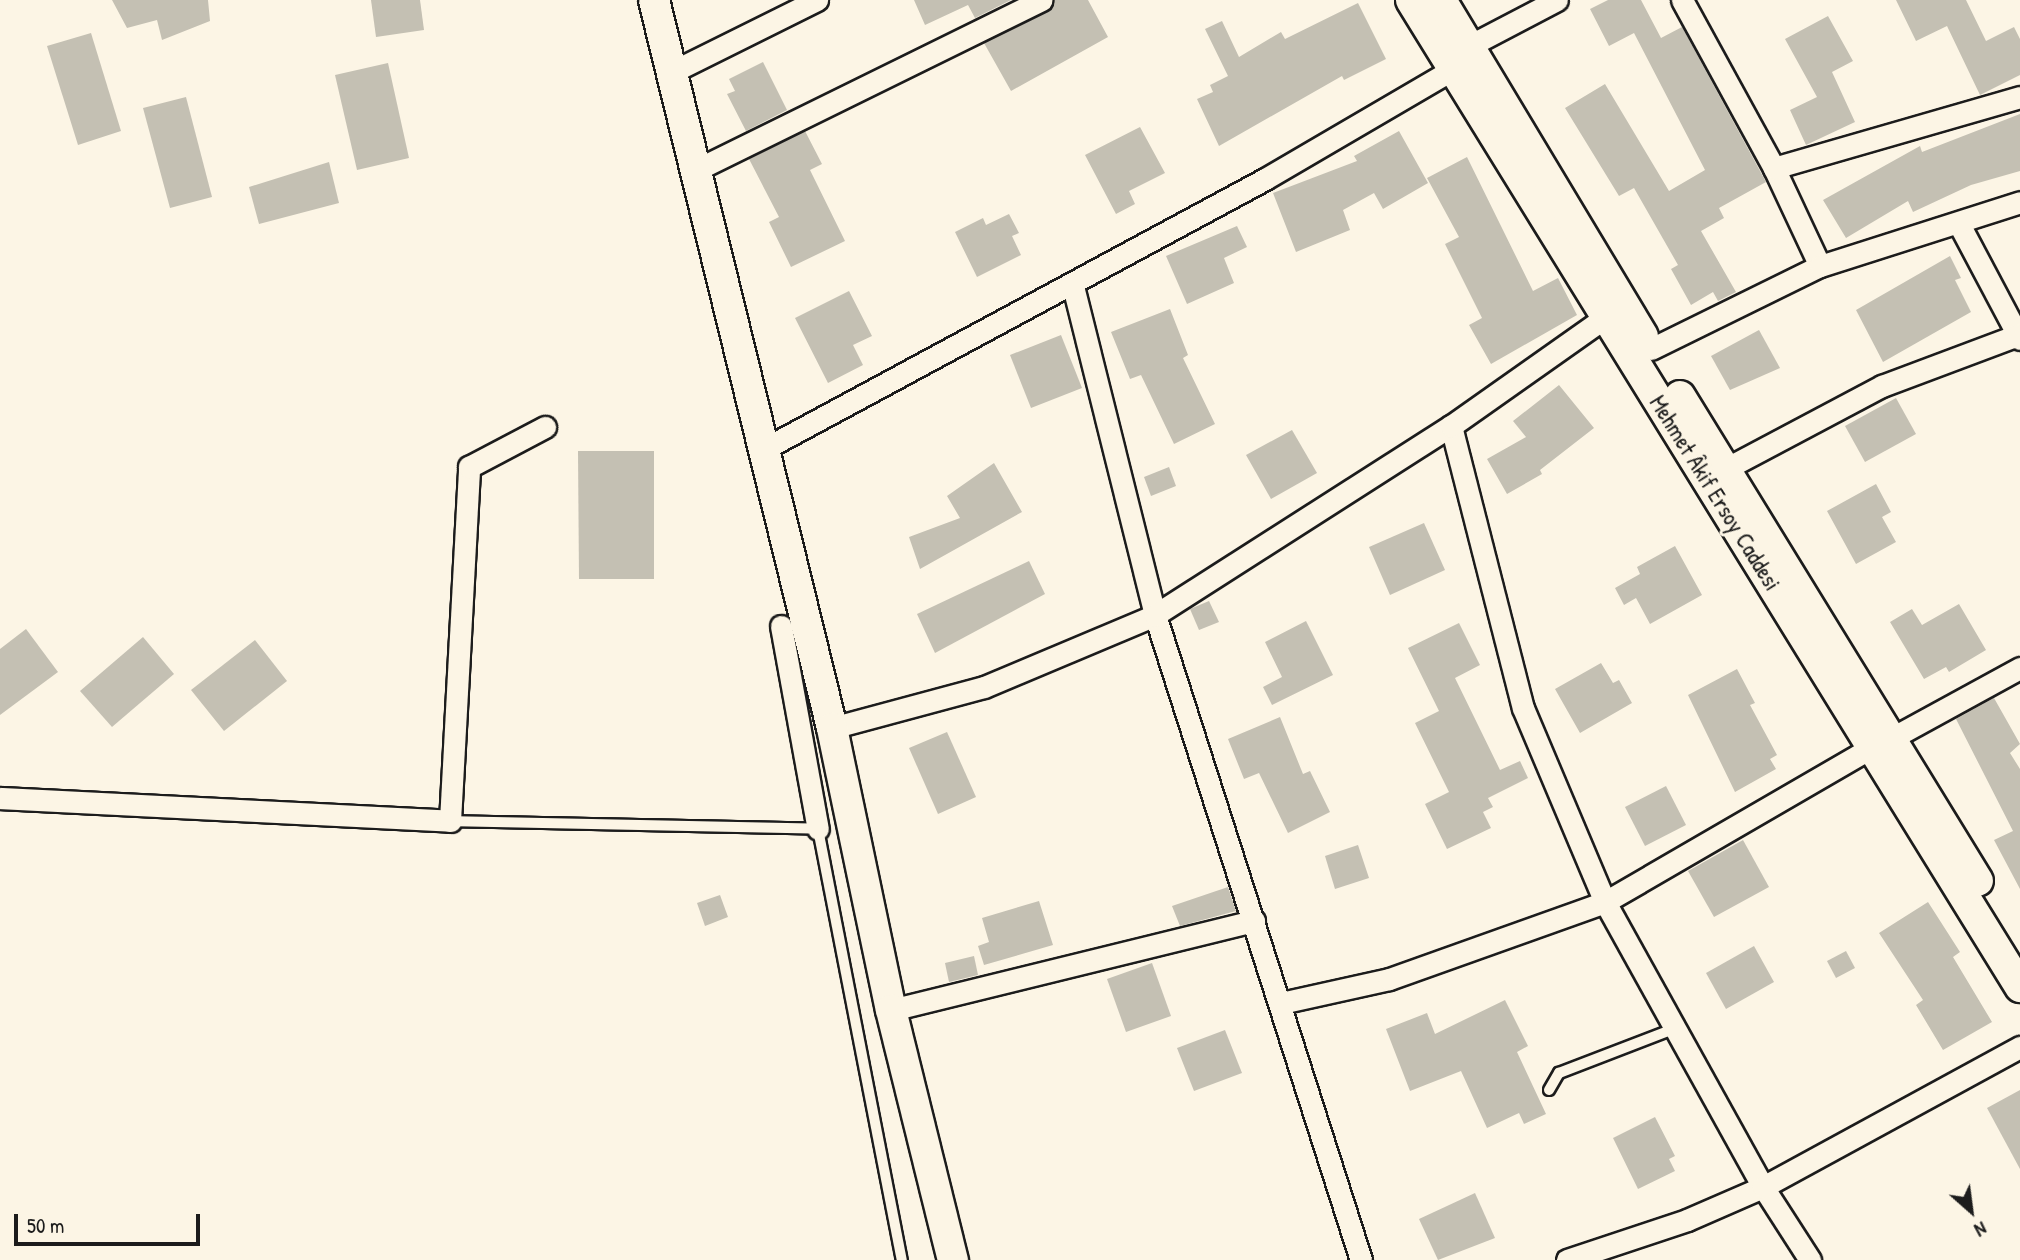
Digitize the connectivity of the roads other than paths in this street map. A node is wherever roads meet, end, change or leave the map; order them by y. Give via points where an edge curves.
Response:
1 (654, 0) edge
2 (817, 0) edge
3 (1041, 0) edge
4 (1411, 0) edge
5 (1441, 0) edge
6 (1557, 0) edge
7 (1682, 0) edge
8 (1461, 58) junction
9 (672, 72) junction
10 (2020, 97) edge
11 (1774, 168) junction
12 (696, 170) junction
13 (2020, 202) edge
14 (1959, 224) junction
15 (1820, 265) junction
16 (1073, 286) junction
17 (1606, 316) junction
18 (2019, 336) edge
19 (1651, 349) junction
20 (1451, 426) junction
21 (545, 427) dead end
22 (764, 449) junction
23 (1725, 469) junction
24 (1155, 615) junction
25 (781, 626) dead end
26 (2020, 668) edge
27 (832, 728) junction
28 (1882, 743) junction
29 (0, 799) edge
30 (450, 821) junction
31 (818, 829) junction
32 (1605, 902) junction
33 (1254, 921) junction
34 (2020, 951) edge
35 (2020, 987) edge
36 (1280, 1003) junction
37 (891, 1010) junction
38 (1676, 1028) junction
39 (2020, 1046) edge
40 (1549, 1090) dead end
41 (1763, 1187) junction
42 (902, 1260) edge
43 (953, 1260) edge
44 (1361, 1260) edge
45 (1567, 1260) edge
46 (1810, 1260) edge

1 - 9 main road
2 - 9 street
3 - 12 street
4 - 8 main road, Mehmet Âkif Ersoy Caddesi
5 - 8 main road, Mehmet Âkif Ersoy Caddesi
6 - 8 street
7 - 11 street
8 - 16 street
8 - 17 main road, Mehmet Âkif Ersoy Caddesi
8 - 19 main road, Mehmet Âkif Ersoy Caddesi
9 - 12 main road
10 - 11 street
11 - 15 street
12 - 22 main road
13 - 14 street
14 - 15 street
14 - 18 street
15 - 19 street
16 - 22 street
16 - 24 street
17 - 20 street
17 - 28 main road, Mehmet Âkif Ersoy Caddesi
18 - 23 street via 1882,386
19 - 23 main road, Mehmet Âkif Ersoy Caddesi
20 - 24 street
20 - 32 street via 1522,708
21 - 30 street via 469,467
22 - 27 main road
23 - 28 main road, Mehmet Âkif Ersoy Caddesi
24 - 27 street via 984,687
24 - 33 street
25 - 31 street
26 - 28 street
27 - 37 main road
28 - 32 street
28 - 34 main road, Mehmet Âkif Ersoy Caddesi
28 - 35 main road, Mehmet Âkif Ersoy Caddesi
29 - 30 street
30 - 31 lane
31 - 42 lane
32 - 36 street via 1389,979
32 - 38 street
33 - 36 street
33 - 37 street
36 - 44 street
37 - 43 main road
38 - 40 lane via 1559,1073
38 - 41 street
39 - 41 street
41 - 45 street via 1687,1220
41 - 46 street

